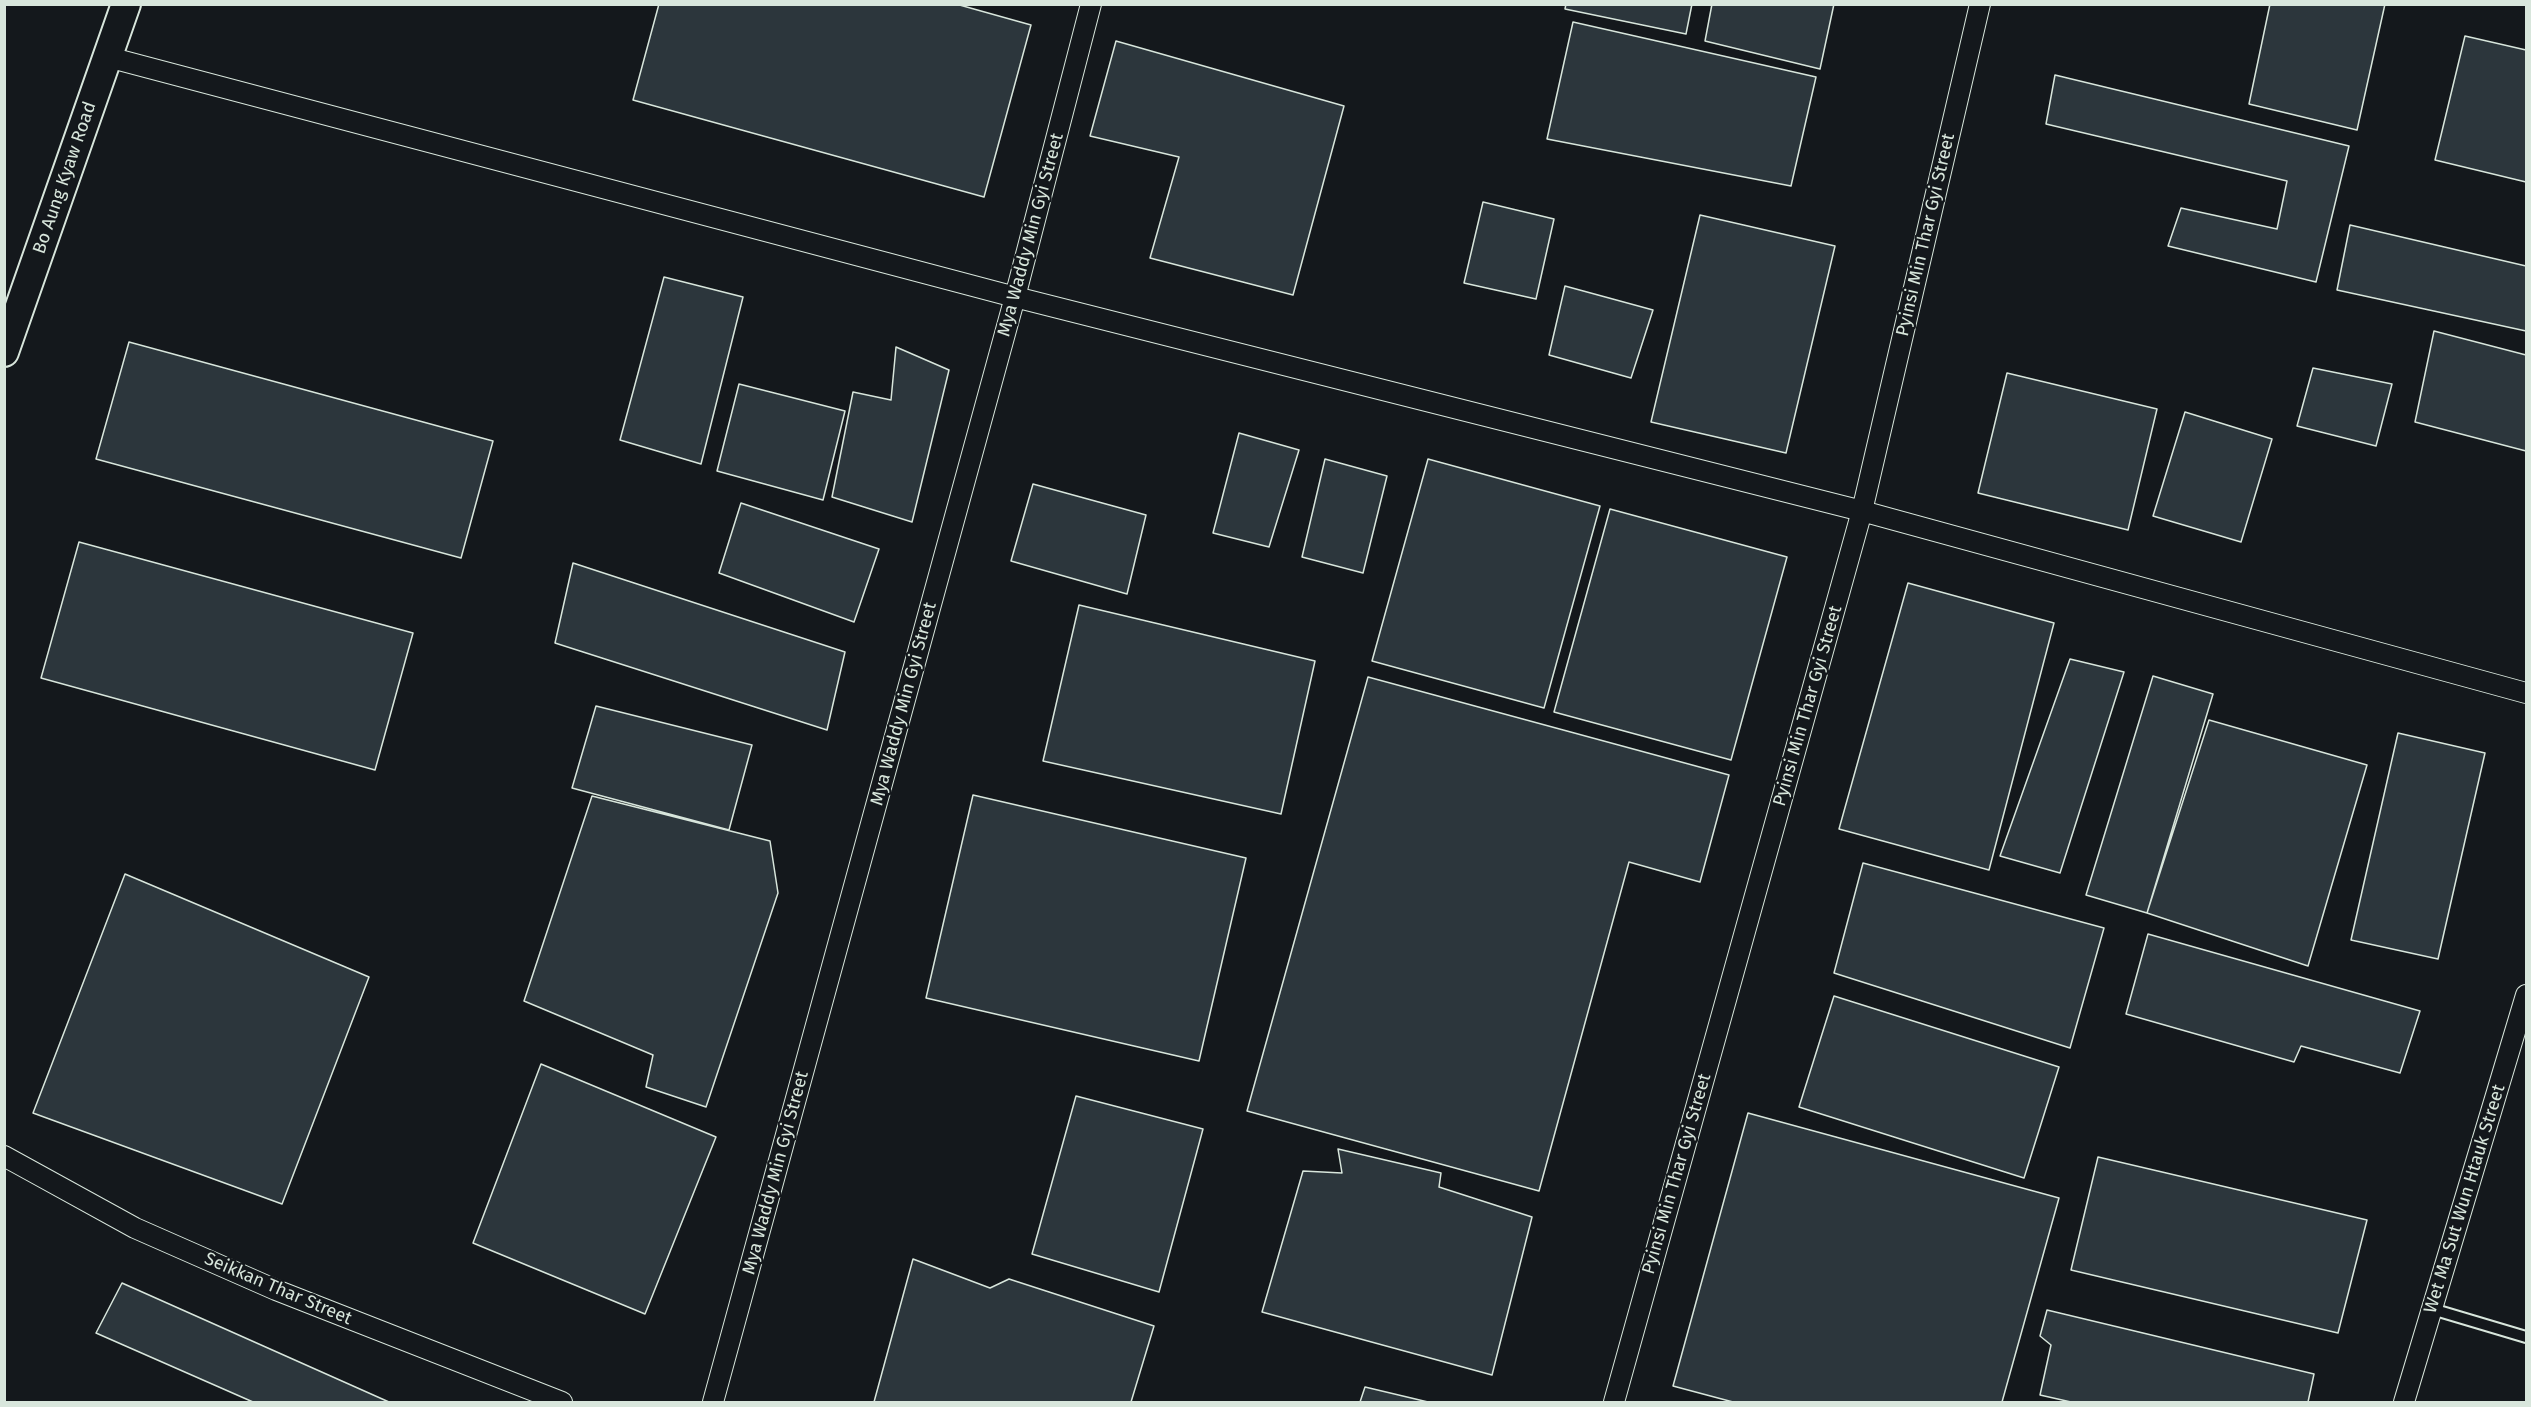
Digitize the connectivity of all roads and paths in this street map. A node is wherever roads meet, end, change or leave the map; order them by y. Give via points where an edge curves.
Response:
1 (126, 4) edge
2 (1091, 4) edge
3 (1980, 4) edge
4 (108, 57) junction
5 (1015, 297) junction
6 (4, 352) edge
7 (1862, 511) junction
8 (2526, 693) edge
9 (2526, 995) edge
10 (4, 1156) edge
11 (2432, 1309) junction
12 (2526, 1337) edge
13 (562, 1402) edge
14 (713, 1402) edge
15 (1614, 1402) edge
16 (2404, 1402) edge

1 - 4 street, Bo Aung Kyaw Road
2 - 5 street, Mya Waddy Min Gyi Street
3 - 7 street, Pyinsi Min Thar Gyi Street
4 - 5 street
4 - 6 street, Bo Aung Kyaw Road
5 - 7 street
5 - 14 street, Mya Waddy Min Gyi Street
7 - 8 street
7 - 15 street, Pyinsi Min Thar Gyi Street
9 - 11 street, Wet Ma Sut Wun Htauk Street
10 - 13 street, Seikkan Thar Street via 135,1228 276,1290
11 - 12 lane
11 - 16 street, Wet Ma Sut Wun Htauk Street

